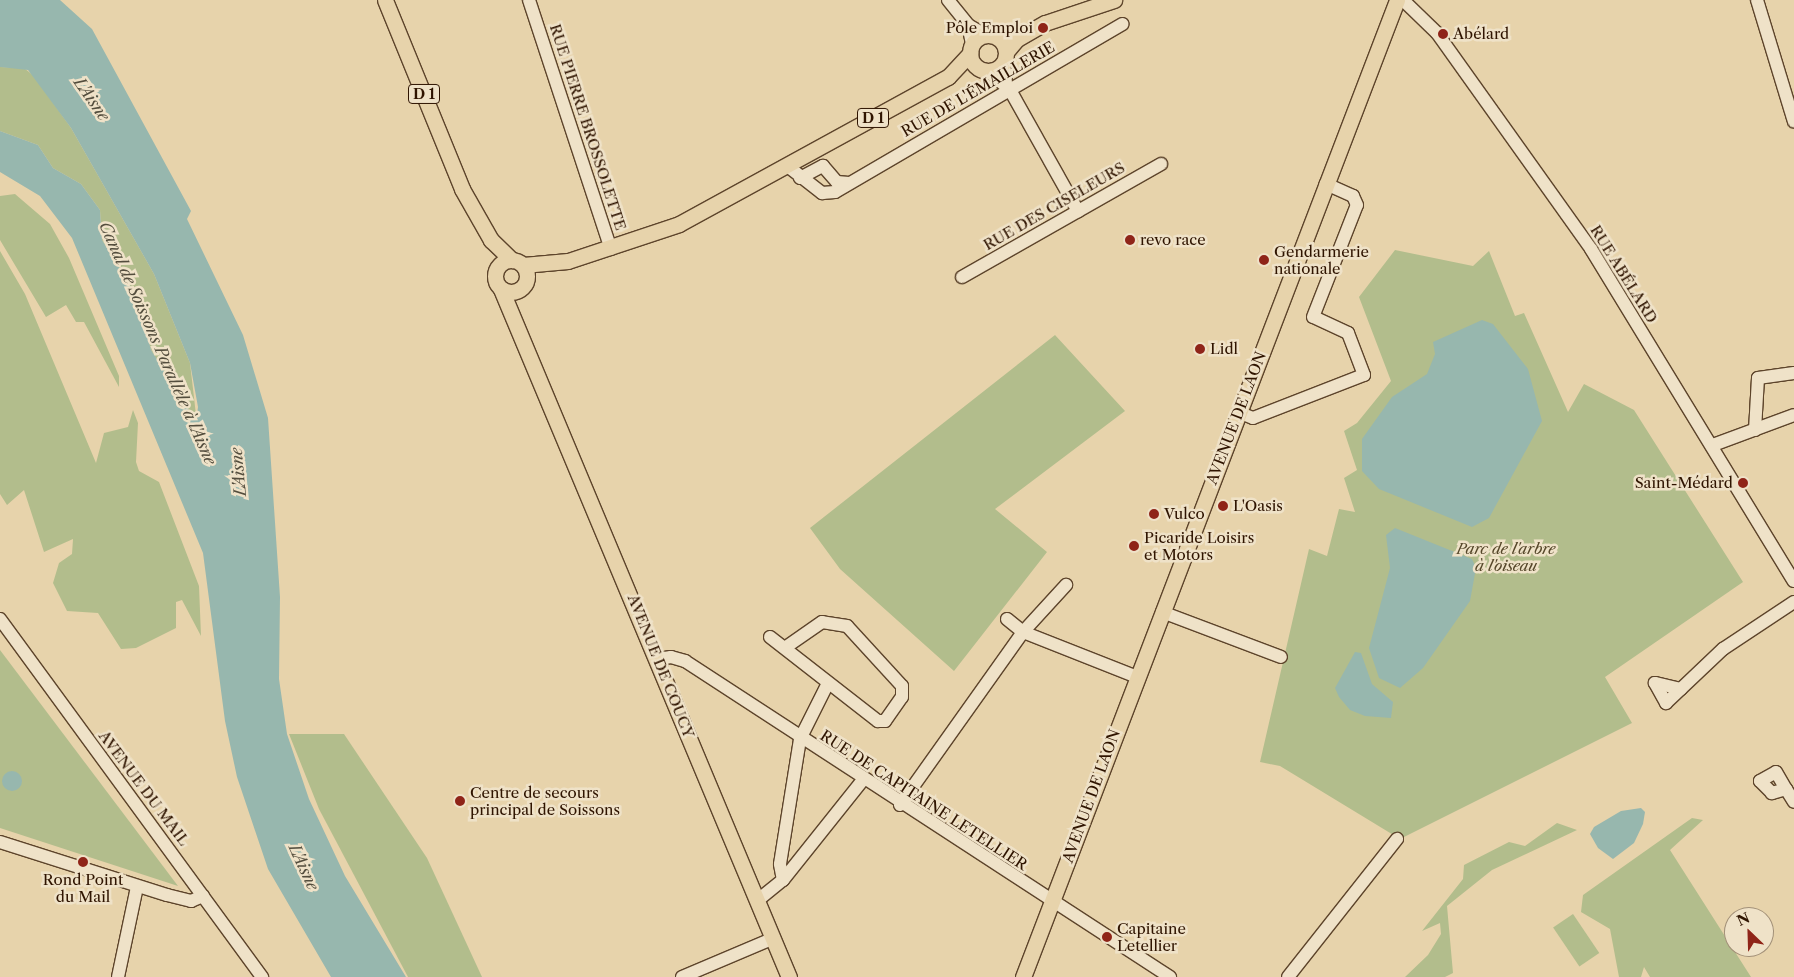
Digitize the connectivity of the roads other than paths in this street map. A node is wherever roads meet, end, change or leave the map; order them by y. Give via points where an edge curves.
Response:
1 (385, 0) edge
2 (529, 0) edge
3 (948, 0) edge
4 (1085, 0) edge
5 (1114, 0) edge
6 (1397, 0) edge
7 (1403, 0) edge
8 (1757, 0) edge
9 (1123, 24) dead end
10 (982, 51) junction
11 (1005, 56) junction
12 (1008, 87) junction
13 (1794, 122) edge
14 (1161, 164) dead end
15 (797, 169) junction
16 (849, 183) junction
17 (1326, 184) junction
18 (462, 189) junction
19 (1078, 211) junction
20 (611, 249) junction
21 (495, 272) junction
22 (521, 273) junction
23 (962, 277) dead end
24 (501, 289) junction
25 (532, 356) junction
26 (1794, 373) edge
27 (1238, 412) junction
28 (1794, 415) edge
29 (1755, 430) junction
30 (1713, 446) junction
31 (1794, 581) edge
32 (1066, 585) dead end
33 (1794, 602) edge
34 (1162, 612) junction
35 (0, 619) edge
36 (1007, 619) dead end
37 (1023, 632) junction
38 (770, 637) dead end
39 (786, 647) junction
40 (1281, 657) dead end
41 (658, 660) junction
42 (1137, 677) junction
43 (827, 685) junction
44 (1681, 689) dead end
45 (800, 739) junction
46 (862, 780) junction
47 (1786, 789) dead end
48 (1794, 802) edge
49 (900, 805) junction
50 (1397, 839) dead end
51 (0, 842) edge
52 (783, 880) junction
53 (136, 887) junction
54 (203, 896) junction
55 (758, 900) junction
56 (1052, 902) junction
57 (774, 938) junction
58 (118, 977) edge
59 (262, 977) edge
60 (682, 977) edge
61 (789, 977) edge
62 (1023, 977) edge
63 (1170, 977) edge
64 (1288, 977) edge

1 - 18 main road, D 1
2 - 20 street, RUE PIERRE BROSSOLETTE
3 - 10 street via 968,25
4 - 10 main road, D 1
5 - 11 main road via 1030,31
6 - 17 main road, AVENUE DE LAON
7 - 30 street, RUE ABÉLARD via 1437,33 1590,248
8 - 13 street
9 - 12 street, RUE DE L'ÉMAILLERIE
10 - 11 main road
10 - 11 main road
10 - 12 street
10 - 15 main road, D 1 via 948,77
11 - 12 street
12 - 16 street, RUE DE L'ÉMAILLERIE
12 - 19 street
14 - 19 street, RUE DES CISELEURS
15 - 16 street via 823,166 839,184
15 - 16 street, RUE DE L'ÉMAILLERIE via 829,194
15 - 20 main road, D 1 via 752,181 703,212
17 - 27 main road, AVENUE DE LAON
17 - 27 street via 1353,196 1357,205 1313,317 1348,333 1364,375 1253,418
18 - 21 main road, AVENUE DE COUCY via 474,228
18 - 22 main road via 491,240
19 - 23 street, RUE DES CISELEURS
20 - 22 main road, D 1
21 - 22 main road via 502,263
21 - 24 main road, AVENUE DE COUCY
22 - 24 main road via 511,292
22 - 25 main road, AVENUE DE COUCY via 520,314
24 - 25 main road, AVENUE DE COUCY
25 - 41 main road, AVENUE DE COUCY
26 - 29 street via 1758,378
27 - 34 main road, AVENUE DE LAON
28 - 29 street
29 - 30 street
30 - 31 street, RUE ABÉLARD
32 - 37 street
33 - 44 street via 1723,649
34 - 40 street
34 - 42 main road, AVENUE DE LAON
35 - 54 street, AVENUE DU MAIL
36 - 37 street
37 - 42 street
37 - 49 street
38 - 39 street
39 - 43 street via 824,676
39 - 43 street via 822,622 847,626 902,686 902,697 885,721 878,721
41 - 45 street, RUE DE CAPITAINE LETELLIER via 671,657 684,661
41 - 55 main road, AVENUE DE COUCY
42 - 56 main road, AVENUE DE LAON
43 - 45 street
45 - 46 street, RUE DE CAPITAINE LETELLIER
45 - 52 street via 780,864
46 - 49 street, RUE DE CAPITAINE LETELLIER
46 - 52 street
47 - 48 street
49 - 56 street, RUE DE CAPITAINE LETELLIER
50 - 64 street
51 - 53 street
52 - 55 street
53 - 54 street via 191,901
53 - 58 street
54 - 59 street, AVENUE DU MAIL
55 - 57 main road, AVENUE DE COUCY
56 - 62 main road, AVENUE DE LAON
56 - 63 street, RUE DE CAPITAINE LETELLIER
57 - 60 street
57 - 61 main road, AVENUE DE COUCY

